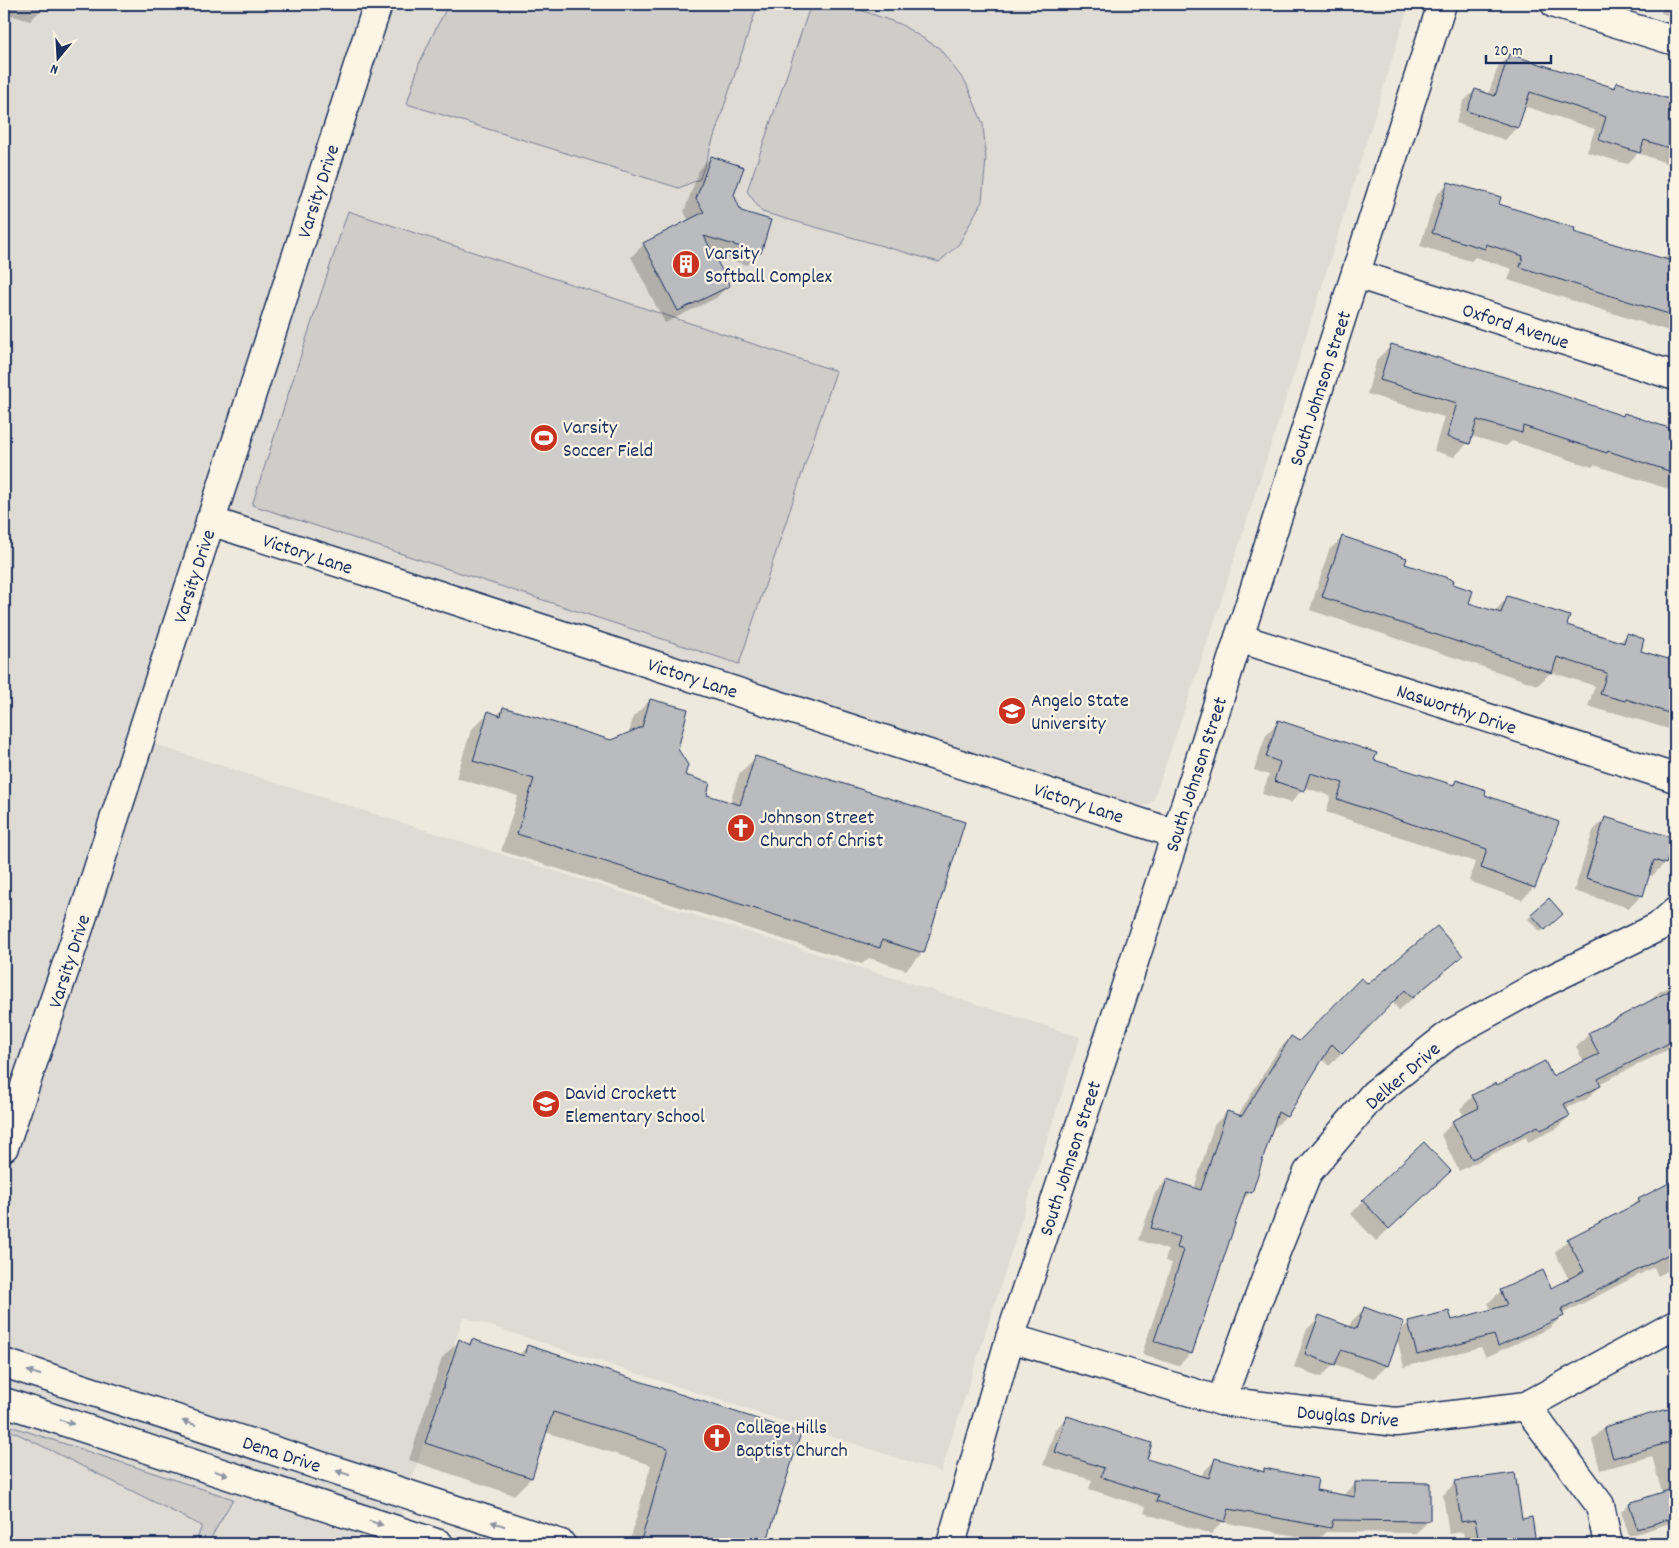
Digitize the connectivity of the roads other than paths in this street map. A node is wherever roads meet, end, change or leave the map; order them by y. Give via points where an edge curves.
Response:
1 (378, 4) edge
2 (1442, 4) edge
3 (1555, 4) edge
4 (1675, 41) edge
5 (1356, 274) junction
6 (1675, 376) edge
7 (210, 521) junction
8 (1239, 638) junction
9 (1675, 778) edge
10 (1176, 834) junction
11 (1675, 912) edge
12 (4, 1147) edge
13 (1675, 1326) edge
14 (1010, 1338) junction
15 (4, 1363) edge
16 (1221, 1401) junction
17 (4, 1402) edge
18 (1526, 1406) junction
19 (439, 1544) edge
20 (560, 1544) edge
21 (951, 1544) edge
22 (1608, 1544) edge

1 - 7 street, Varsity Drive
2 - 5 street, South Johnson Street
3 - 4 street
5 - 6 street, Oxford Avenue
5 - 8 street, South Johnson Street
7 - 10 street, Victory Lane
7 - 12 street, Varsity Drive via 56,999
8 - 9 street, Nasworthy Drive
8 - 10 street, South Johnson Street
10 - 14 street, South Johnson Street
11 - 16 street, Delker Drive via 1658,927 1537,986 1450,1034 1374,1094 1308,1172 1274,1254
13 - 18 street, Douglas Drive
14 - 16 street, Douglas Drive
14 - 21 street, South Johnson Street
20 -> 15 street, Dena Drive
16 - 18 street, Douglas Drive via 1396,1422
17 -> 19 street, Dena Drive
18 - 22 street via 1600,1505

